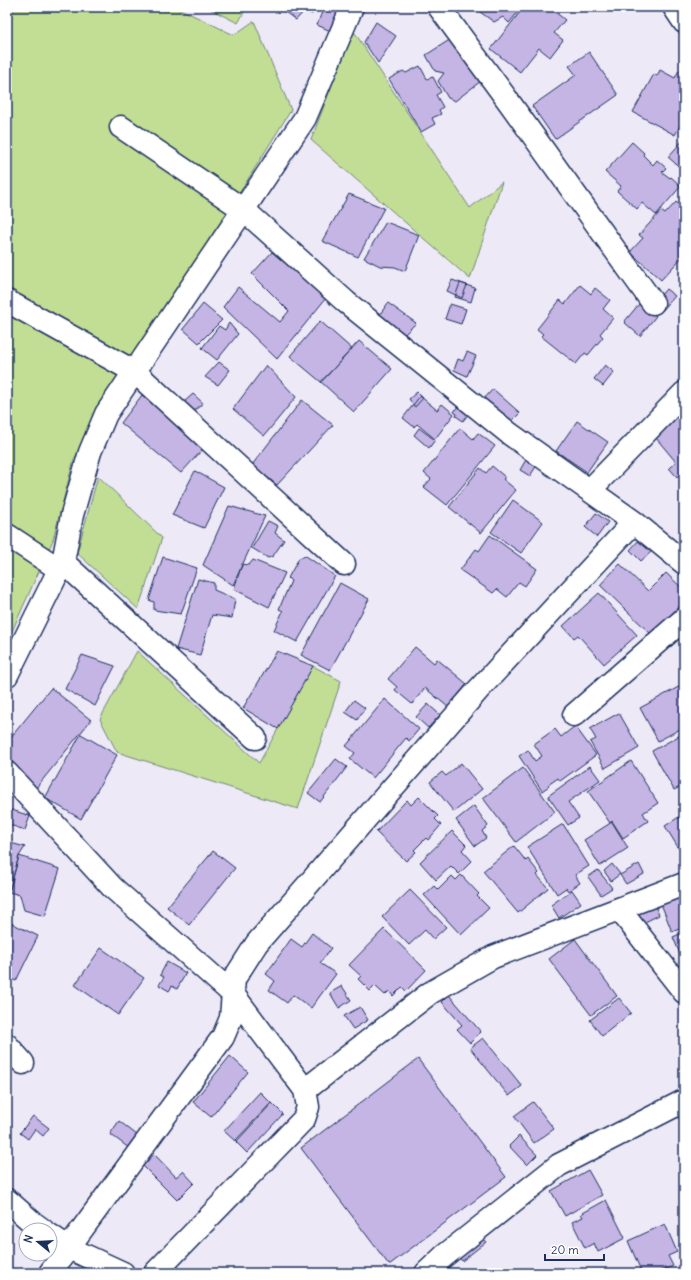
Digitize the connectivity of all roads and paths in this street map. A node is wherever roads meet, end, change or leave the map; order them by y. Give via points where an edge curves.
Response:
1 (352, 7) edge
2 (439, 7) edge
3 (674, 7) edge
4 (684, 22) edge
5 (121, 127) dead end
6 (244, 210) junction
7 (7, 301) edge
8 (653, 303) dead end
9 (135, 372) junction
10 (684, 393) edge
11 (590, 490) junction
12 (634, 522) junction
13 (7, 535) edge
14 (684, 563) edge
15 (344, 564) dead end
16 (61, 566) junction
17 (684, 619) edge
18 (7, 675) edge
19 (574, 715) dead end
20 (255, 738) dead end
21 (7, 773) edge
22 (684, 884) edge
23 (619, 909) junction
24 (684, 992) edge
25 (233, 994) junction
26 (7, 1045) edge
27 (23, 1063) dead end
28 (304, 1090) junction
29 (684, 1101) edge
30 (7, 1200) edge
31 (32, 1222) edge
32 (58, 1240) edge
33 (69, 1248) junction
34 (50, 1273) edge
35 (122, 1273) edge
36 (155, 1273) edge
37 (426, 1273) edge

1 - 6 street via 305,118
2 - 8 street
3 - 4 street
5 - 6 street
6 - 9 street
6 - 11 street via 346,302 510,434
7 - 9 street
9 - 15 street
9 - 16 street via 106,414 90,452
10 - 11 street
11 - 12 street
12 - 14 street
12 - 25 street via 479,689 257,942 234,979
13 - 16 street
16 - 18 street
16 - 20 street
17 - 19 street
21 - 25 street via 112,887
22 - 23 street
23 - 24 street
23 - 28 street via 493,957 430,993
25 - 28 street
25 - 33 street via 231,1018 223,1037
26 - 27 street
28 - 36 street via 308,1107 304,1119
29 - 37 street via 559,1165
30 - 31 street
32 - 33 street
33 - 34 street
33 - 35 street

